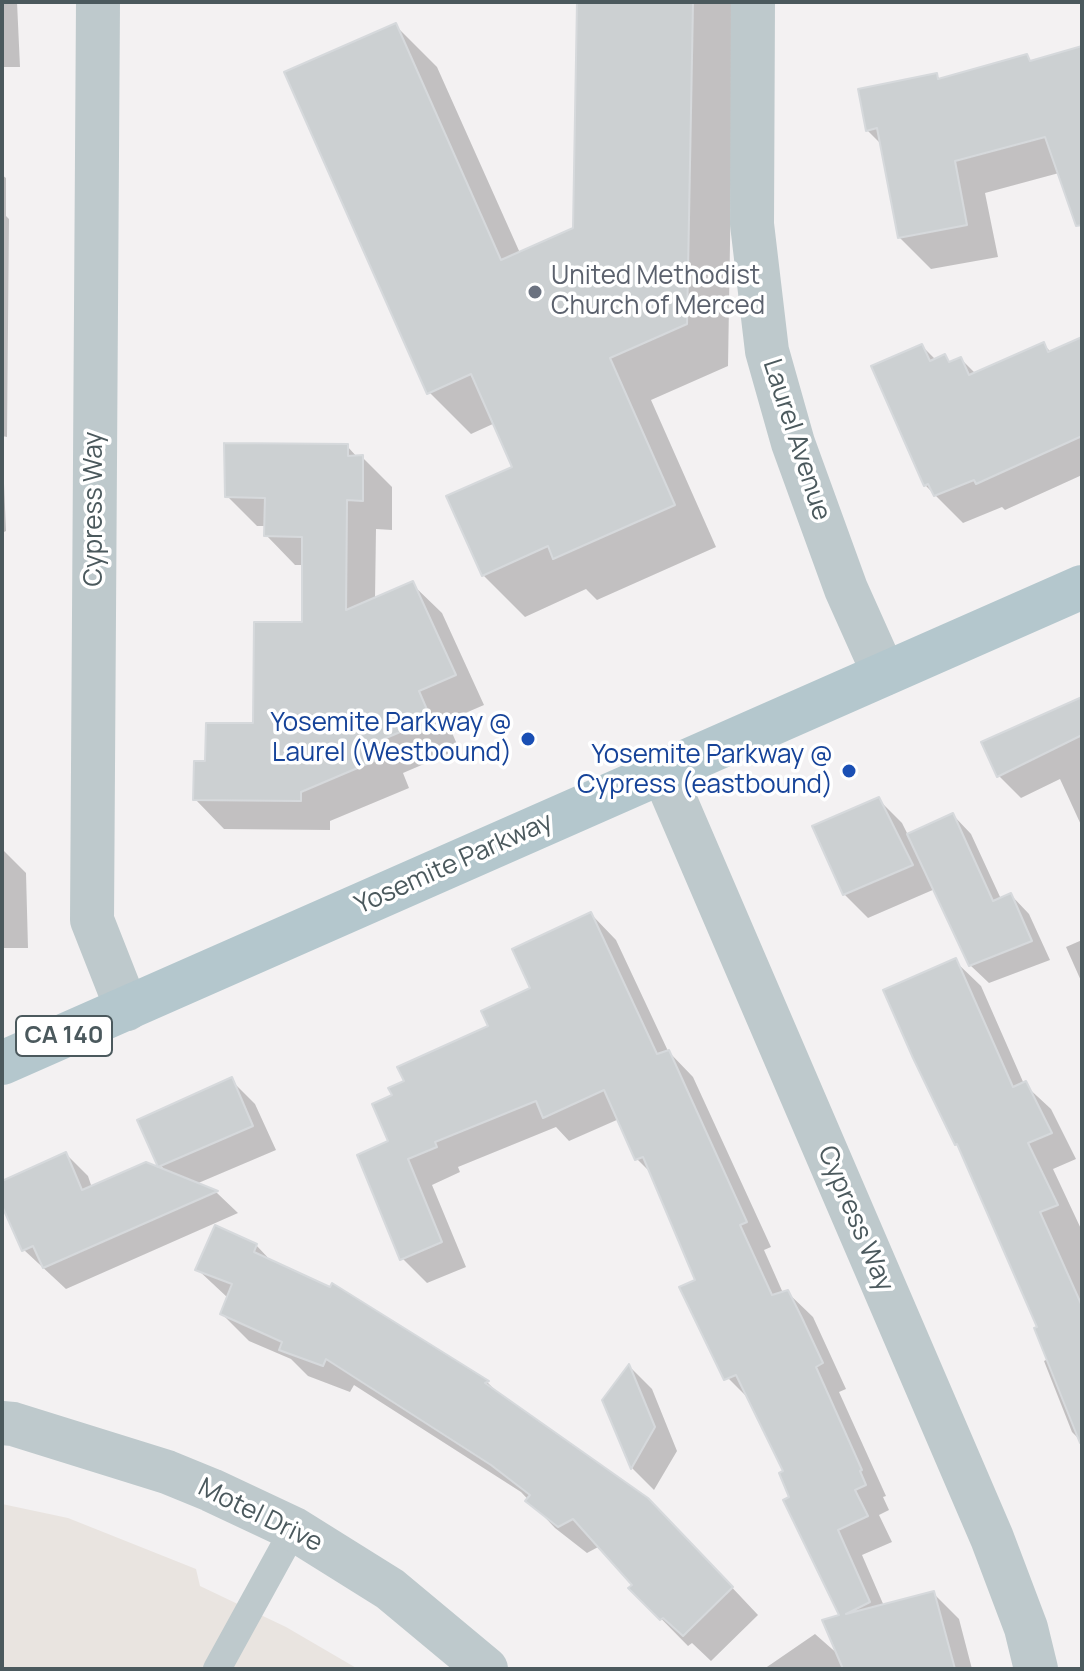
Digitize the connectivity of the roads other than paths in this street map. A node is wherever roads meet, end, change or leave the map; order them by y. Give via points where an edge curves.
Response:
1 (98, 2) edge
2 (753, 2) edge
3 (1082, 587) edge
4 (884, 674) junction
5 (663, 772) junction
6 (127, 1009) junction
7 (2, 1063) edge
8 (2, 1423) edge
9 (294, 1529) junction
10 (217, 1669) edge
11 (486, 1669) edge
12 (1036, 1669) edge

1 - 6 street, Cypress Way via 92,920
2 - 4 street, Laurel Avenue via 752,224 767,351 793,443 846,589
3 - 4 main road, Yosemite Parkway / CA 140
4 - 5 main road, Yosemite Parkway / CA 140
5 - 6 main road, Yosemite Parkway / CA 140
5 - 12 street, Cypress Way via 992,1538
6 - 7 main road, Yosemite Parkway / CA 140
8 - 9 street, Motel Drive via 167,1472
9 - 10 lane
9 - 11 street, Motel Drive via 390,1589

